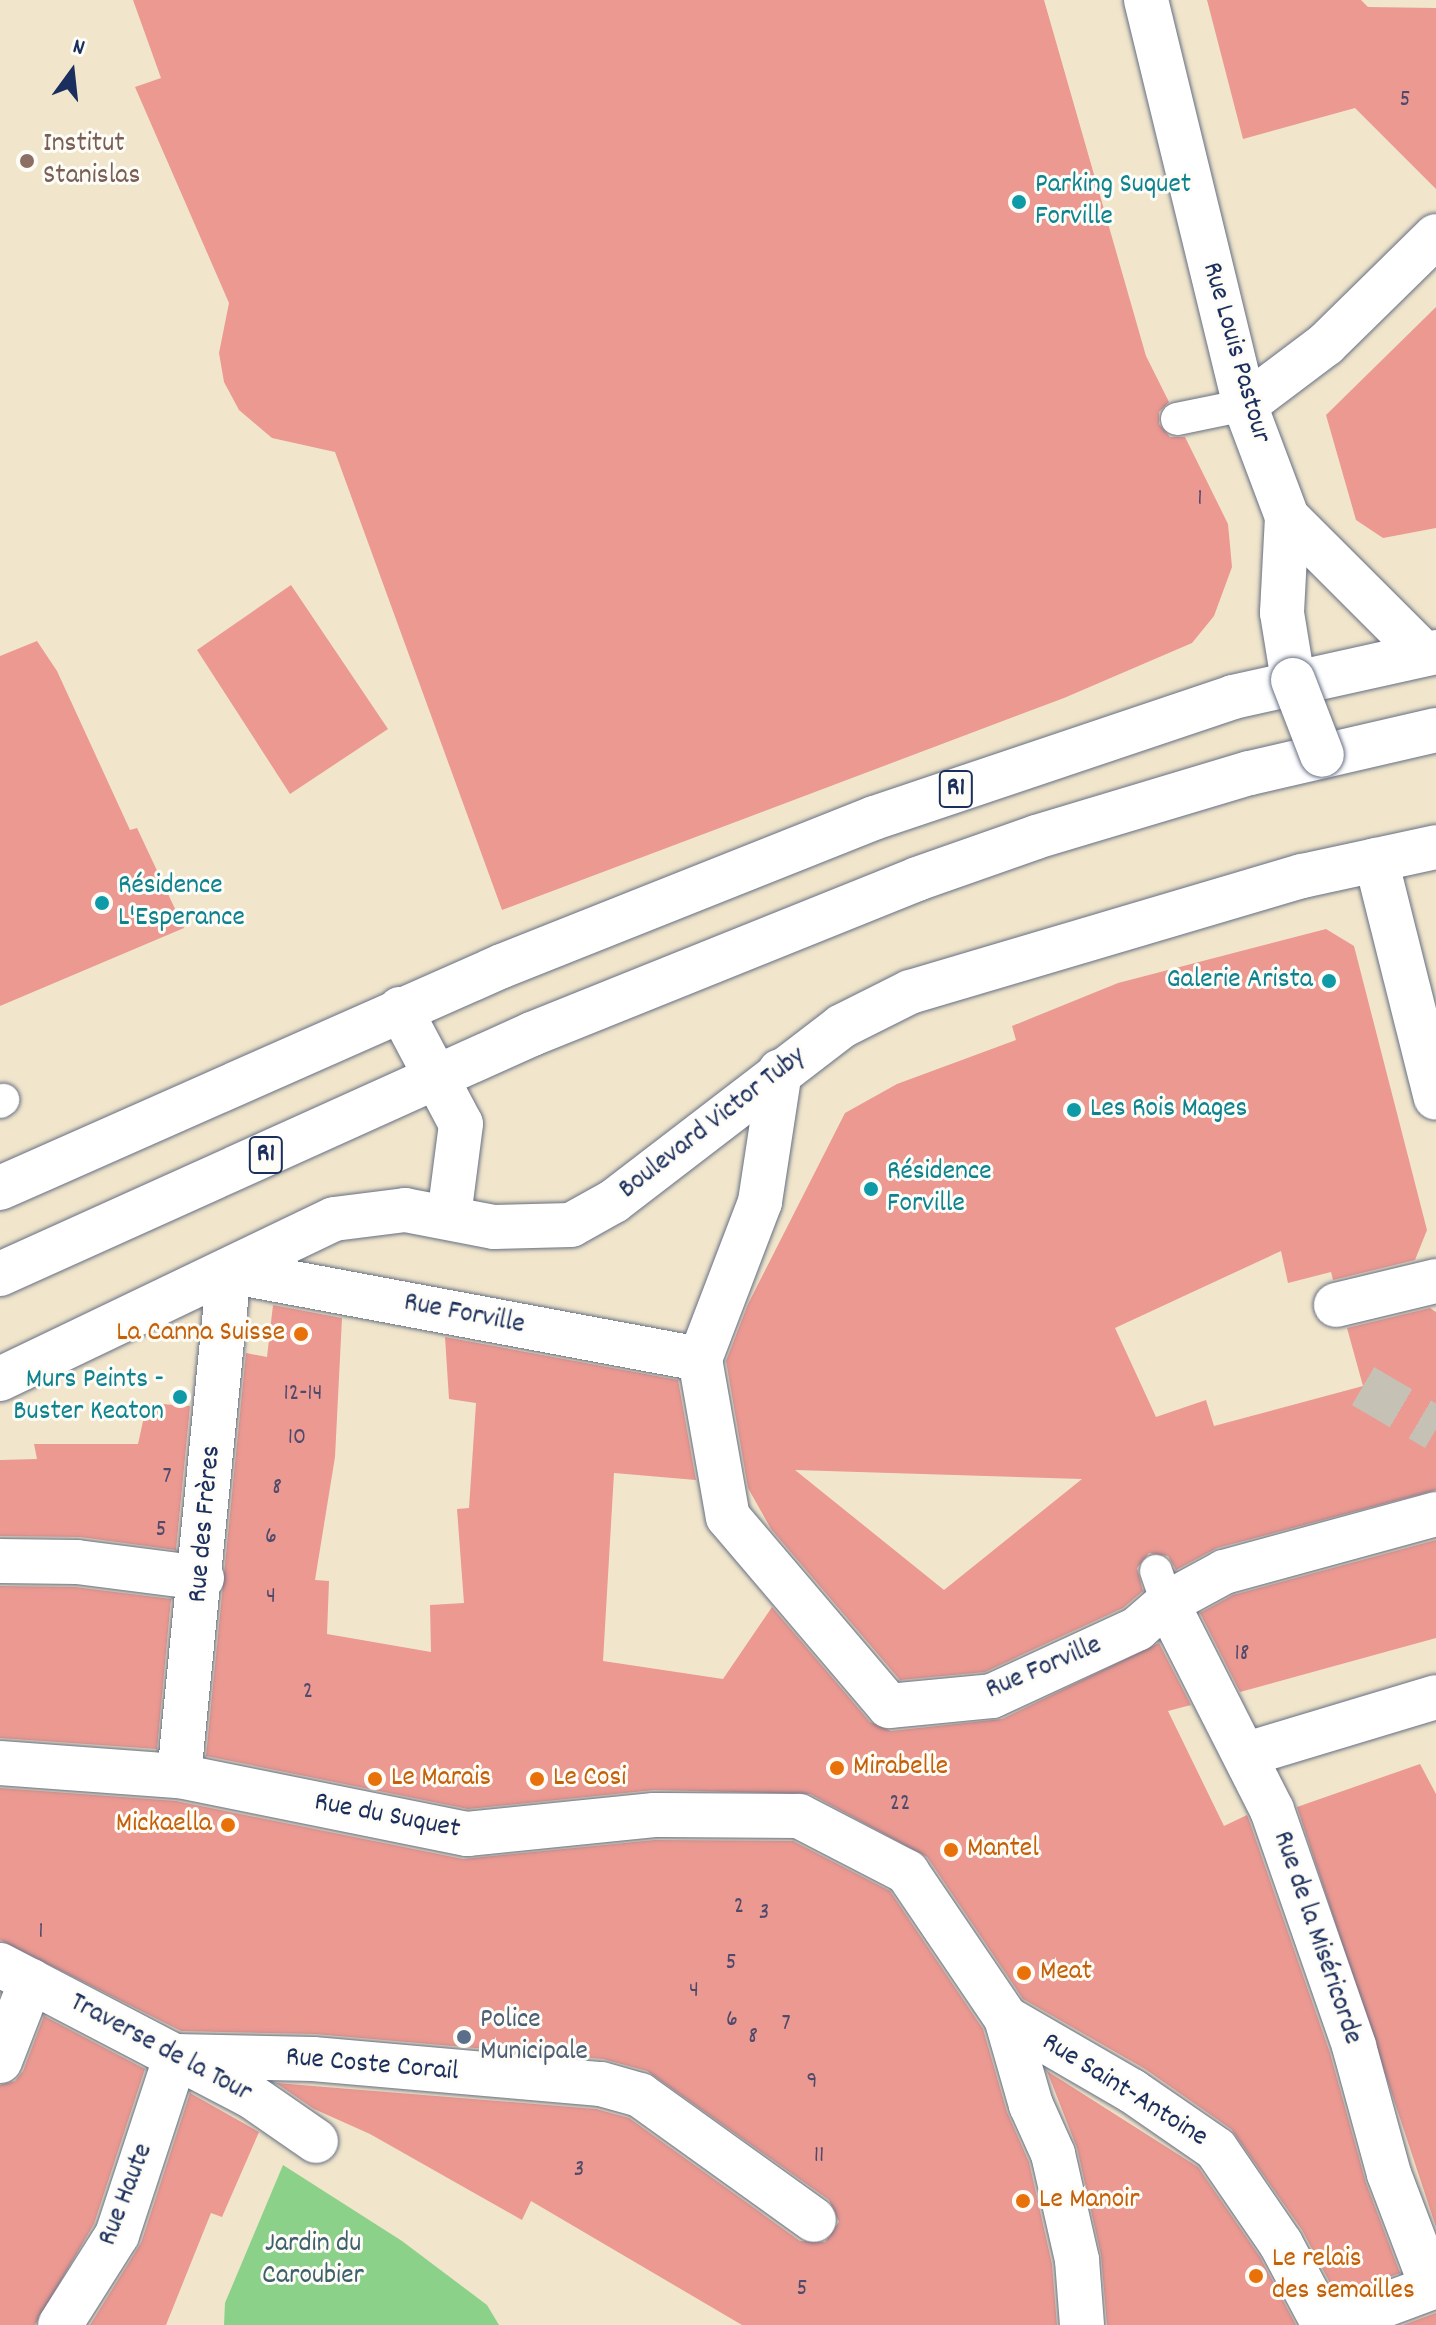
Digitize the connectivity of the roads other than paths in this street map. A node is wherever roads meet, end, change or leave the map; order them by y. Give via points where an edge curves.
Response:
1 (1146, 0) edge
2 (1436, 236) edge
3 (1245, 405) junction
4 (1177, 419) dead end
5 (1287, 517) junction
6 (1430, 653) edge
7 (1293, 680) junction
8 (1436, 730) edge
9 (1322, 755) junction
10 (1436, 847) edge
11 (1376, 860) junction
12 (400, 1009) junction
13 (780, 1071) junction
14 (438, 1076) junction
15 (1436, 1098) edge
16 (0, 1188) edge
17 (449, 1216) junction
18 (229, 1271) junction
19 (0, 1274) edge
20 (1436, 1281) edge
21 (1336, 1305) dead end
22 (700, 1359) junction
23 (0, 1379) edge
24 (1436, 1514) edge
25 (0, 1561) edge
26 (202, 1578) junction
27 (1162, 1587) junction
28 (1436, 1697) edge
29 (1247, 1754) junction
30 (0, 1763) edge
31 (179, 1776) junction
32 (907, 1872) joint
33 (16, 1973) edge
34 (1006, 2018) junction
35 (176, 2056) junction
36 (0, 2061) edge
37 (316, 2141) dead end
38 (814, 2220) dead end
39 (1434, 2287) edge
40 (60, 2325) edge
41 (1082, 2325) edge
42 (1324, 2325) edge
43 (1331, 2325) edge

1 - 3 main road, Rue Louis Pastour
2 - 3 main road via 1326,344
3 - 4 lane
3 - 5 main road, Rue Louis Pastour
5 - 6 main road, Rue Louis Pastour via 1364,598
5 - 7 main road, Rue Louis Pastour via 1282,613
6 - 7 main road, R1
7 - 9 main road, Rue Louis Pastour, bridge
7 - 12 main road, R1 via 874,818
8 - 9 main road, R1
9 - 14 main road, R1 via 1036,837 917,879
10 - 11 main road, Boulevard Victor Tuby
11 - 13 main road, Boulevard Victor Tuby via 1302,876 910,992 842,1026
11 - 15 main road
12 - 14 main road
12 - 16 main road, R1
13 - 17 main road, Boulevard Victor Tuby via 614,1201 571,1225 494,1227
13 - 22 main road via 760,1202
14 - 17 main road via 461,1124
14 - 19 main road, R1
17 - 18 main road, Boulevard Victor Tuby via 373,1211 334,1219
18 - 22 main road, Rue Forville
18 - 23 main road, Boulevard Victor Tuby
18 - 26 main road, Rue des Frères
20 - 21 main road
22 - 27 main road, Rue Forville via 728,1517 889,1706 992,1696 1137,1629
24 - 27 main road, Rue Forville
25 - 26 main road via 77,1562
26 - 31 main road, Rue des Frères
27 - 29 main road, Rue de la Miséricorde
28 - 29 main road
29 - 39 main road, Rue de la Miséricorde via 1344,2017 1389,2174
30 - 31 main road, Rue du Suquet
31 - 32 main road, Rue du Suquet via 467,1834 654,1815 799,1816
32 - 34 main road, Rue Saint-Antoine
33 - 35 main road, Traverse de la Tour
33 - 36 main road
34 - 41 main road via 1031,2105 1053,2154 1077,2260
34 - 42 main road, Rue Saint-Antoine via 1132,2091 1216,2149 1281,2244
35 - 37 main road, Traverse de la Tour via 251,2096
35 - 38 main road, Rue Coste Corail via 313,2059 601,2084 640,2095
35 - 40 main road, Rue Haute via 117,2235
39 - 43 main road

